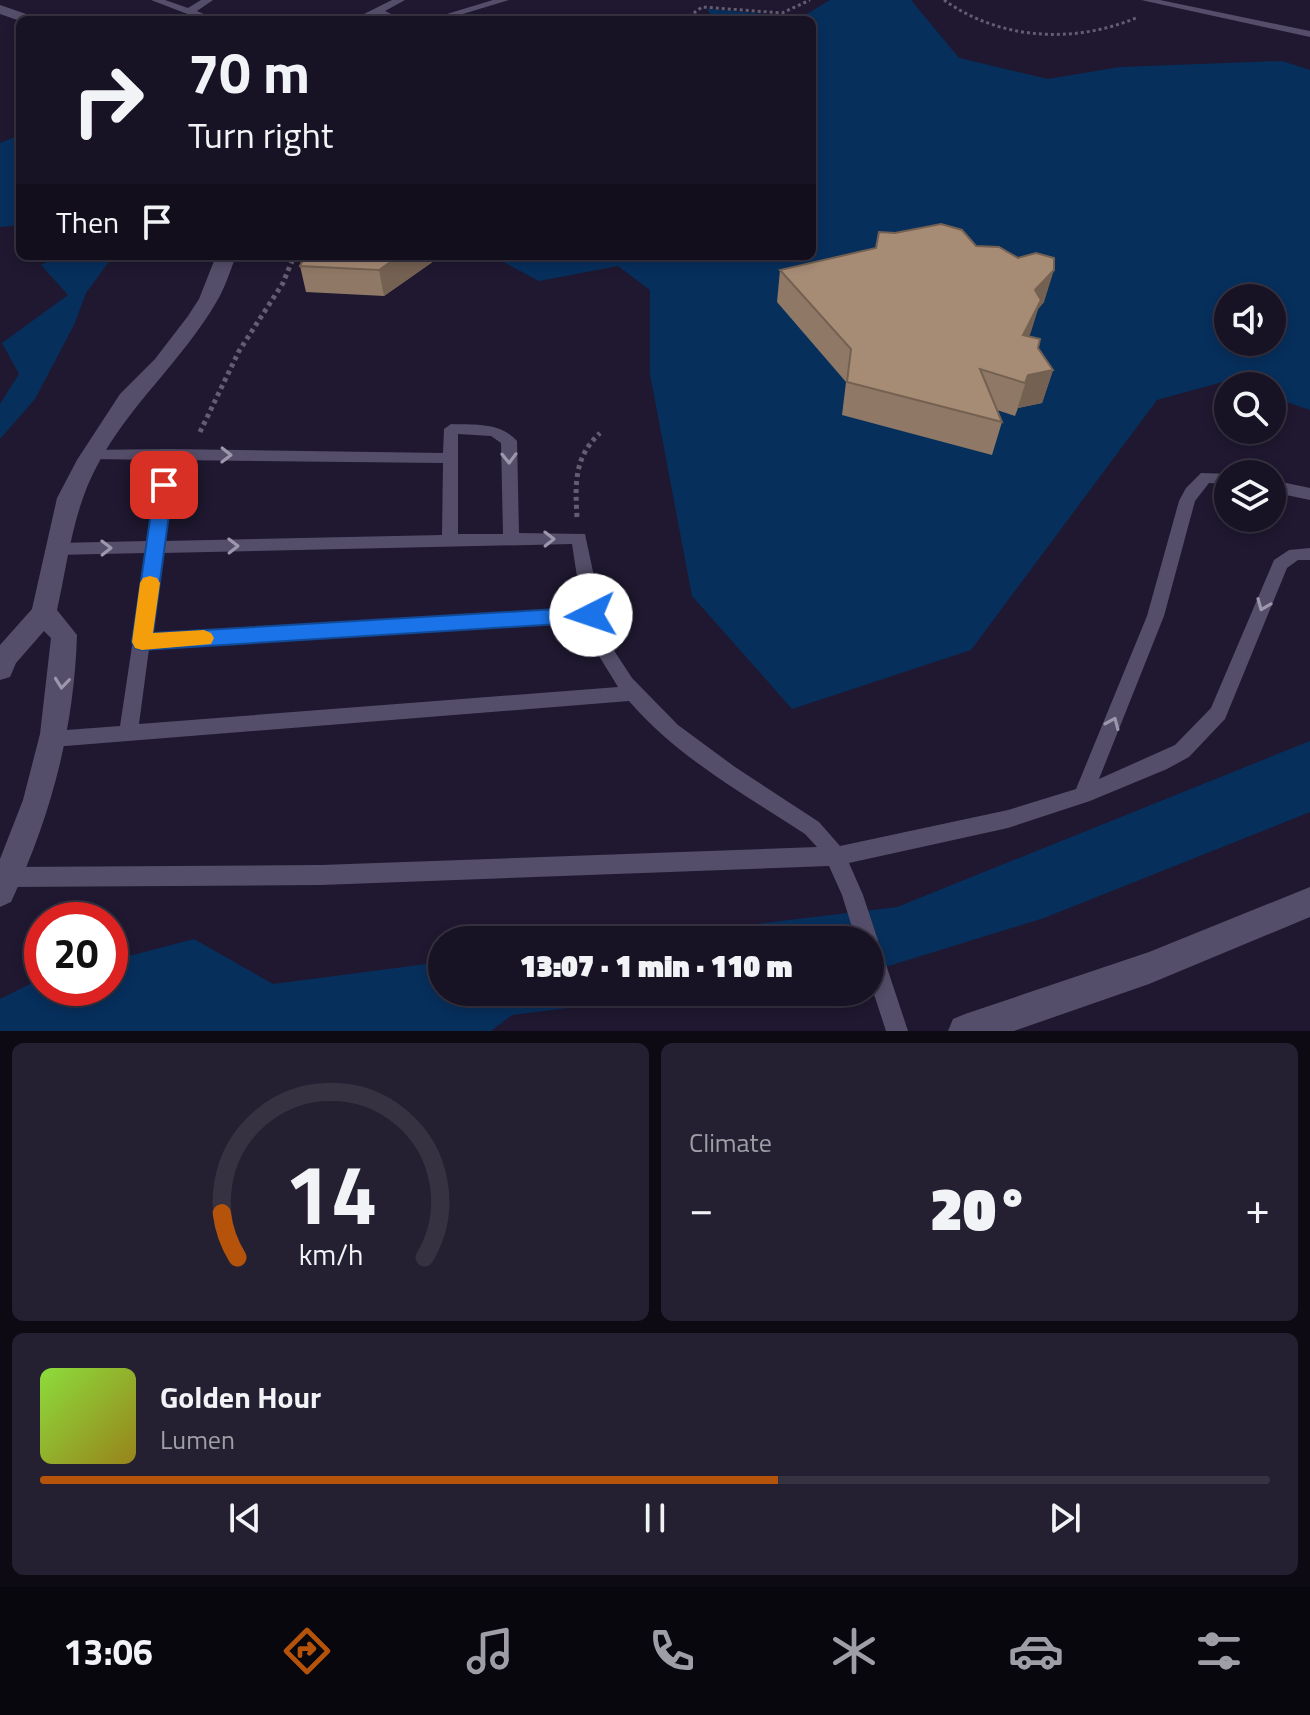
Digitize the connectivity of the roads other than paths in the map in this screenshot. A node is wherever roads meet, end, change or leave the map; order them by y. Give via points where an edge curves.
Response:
1 (156, 0) edge
2 (208, 0) edge
3 (400, 0) edge
4 (504, 0) edge
5 (1146, 0) edge
6 (0, 9) edge
7 (377, 11) junction
8 (189, 12) junction
9 (19, 16) edge
10 (200, 16) edge
11 (366, 16) edge
12 (389, 16) edge
13 (446, 16) edge
14 (1310, 34) edge
15 (224, 260) edge
16 (92, 454) junction
17 (168, 454) junction
18 (451, 458) junction
19 (1214, 477) edge
20 (1286, 489) edge
21 (1310, 494) edge
22 (511, 540) junction
23 (450, 541) junction
24 (155, 547) junction
25 (56, 549) junction
26 (1310, 554) edge
27 (44, 613) junction
28 (591, 615) junction
29 (142, 642) junction
30 (0, 669) edge
31 (632, 693) junction
32 (129, 731) junction
33 (53, 739) junction
34 (1083, 795) junction
35 (837, 856) junction
36 (4, 885) edge
37 (1310, 902) edge
38 (862, 926) edge
39 (884, 989) edge
40 (897, 1031) edge
41 (965, 1031) edge

1 - 8 lane
2 - 8 lane
3 - 7 lane
4 - 13 lane
5 - 14 lane
6 - 9 street
7 - 11 lane
7 - 12 lane
8 - 10 lane
15 - 16 street via 195,320 128,399
16 - 17 lane
16 - 25 street via 69,498
17 -> 18 lane
17 - 24 lane
18 -> 22 lane via 451,429 494,431 509,441
18 - 23 lane
34 -> 19 lane via 1167,582 1191,490 1206,477
20 - 21 lane
22 - 23 lane
22 -> 28 lane via 579,538
24 -> 23 lane
25 -> 24 lane
24 - 29 lane
25 - 27 street
26 -> 34 lane via 1295,554 1280,564 1218,713 1202,732 1160,763
27 - 30 street
27 -> 33 street via 64,635
28 - 29 lane
28 - 31 lane via 607,655
29 - 32 lane
31 - 32 lane
31 - 35 lane via 677,736 812,828
32 - 33 lane
33 - 36 street via 39,794
34 - 35 lane via 1008,819
35 - 36 lane
35 - 38 lane
37 - 41 street via 1149,968
39 - 40 lane

